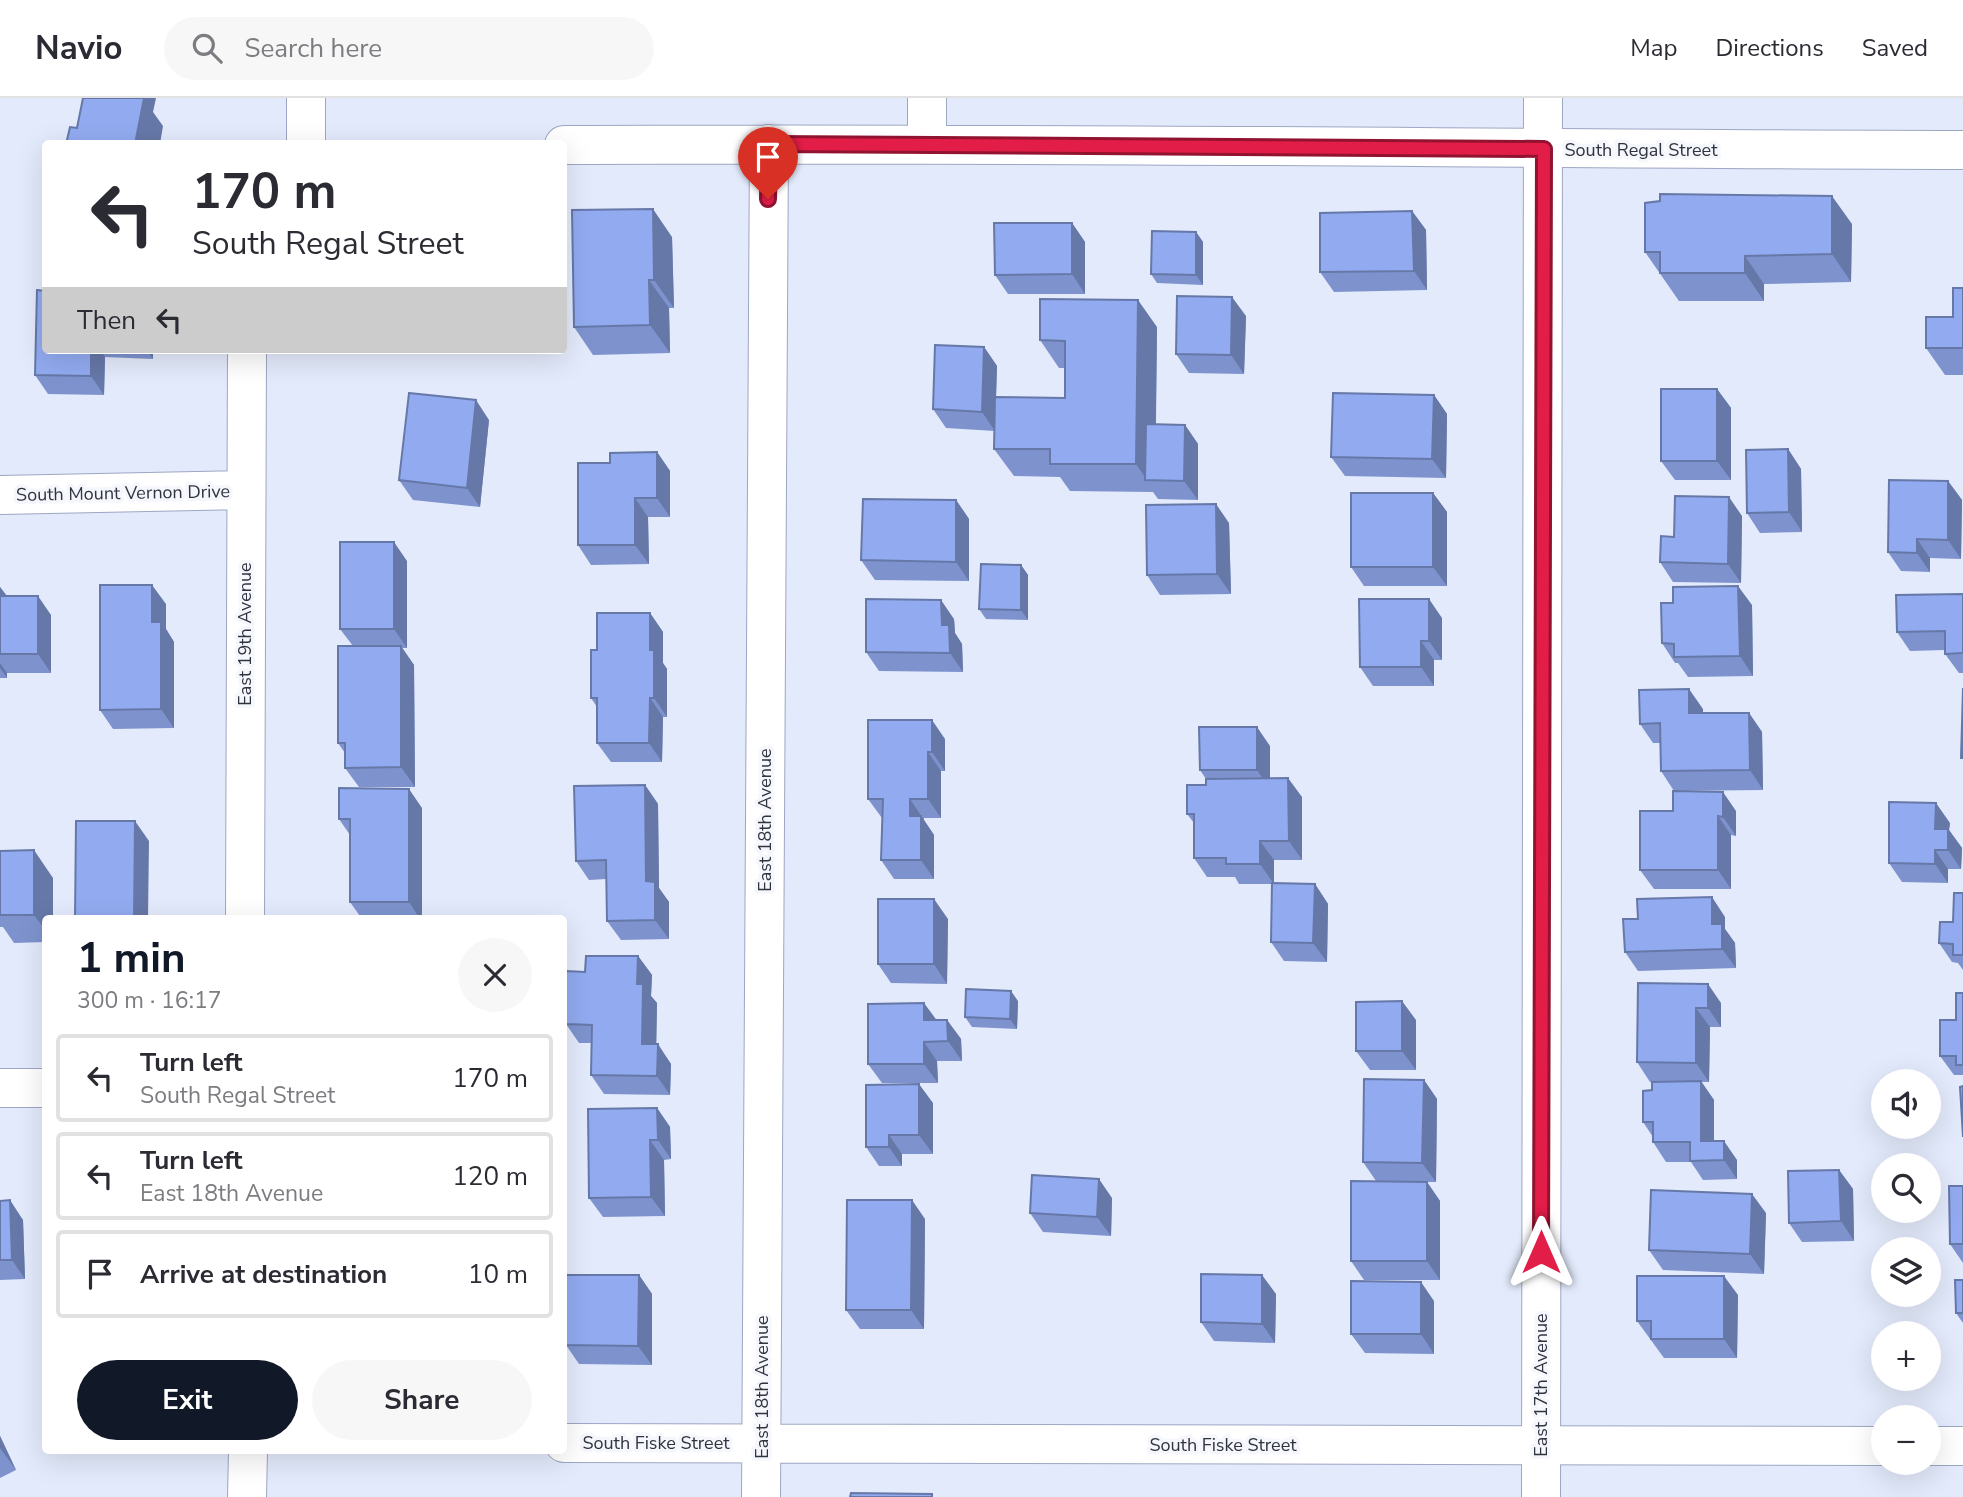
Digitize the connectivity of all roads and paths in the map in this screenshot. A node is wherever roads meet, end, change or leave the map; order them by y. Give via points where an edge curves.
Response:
1 (306, 98) edge
2 (927, 98) edge
3 (1543, 98) edge
4 (306, 140) edge
5 (769, 144) junction
6 (567, 145) edge
7 (927, 145) junction
8 (1544, 149) junction
9 (1963, 150) edge
10 (247, 354) edge
11 (246, 490) junction
12 (0, 495) edge
13 (245, 915) edge
14 (0, 1088) edge
15 (42, 1088) edge
16 (567, 1443) edge
17 (761, 1444) junction
18 (1541, 1445) junction
19 (1871, 1446) edge
20 (1941, 1446) edge
21 (1963, 1446) edge
22 (248, 1454) edge
23 (247, 1497) edge
24 (761, 1497) edge
25 (1541, 1497) edge

1 - 4 street
2 - 7 street
3 - 8 street, East 17th Avenue
5 - 6 street, South Regal Street
5 - 7 street, South Regal Street
5 - 17 street, East 18th Avenue
7 - 8 street, South Regal Street
8 - 9 street, South Regal Street
8 - 18 street, East 17th Avenue
10 - 11 street, East 19th Avenue
11 - 12 street, South Mount Vernon Drive
11 - 13 street, East 19th Avenue
14 - 15 street
16 - 17 street, South Fiske Street
17 - 18 street, South Fiske Street
17 - 24 street, East 18th Avenue
18 - 19 street, South Fiske Street
18 - 25 street, East 17th Avenue
20 - 21 street
22 - 23 street

